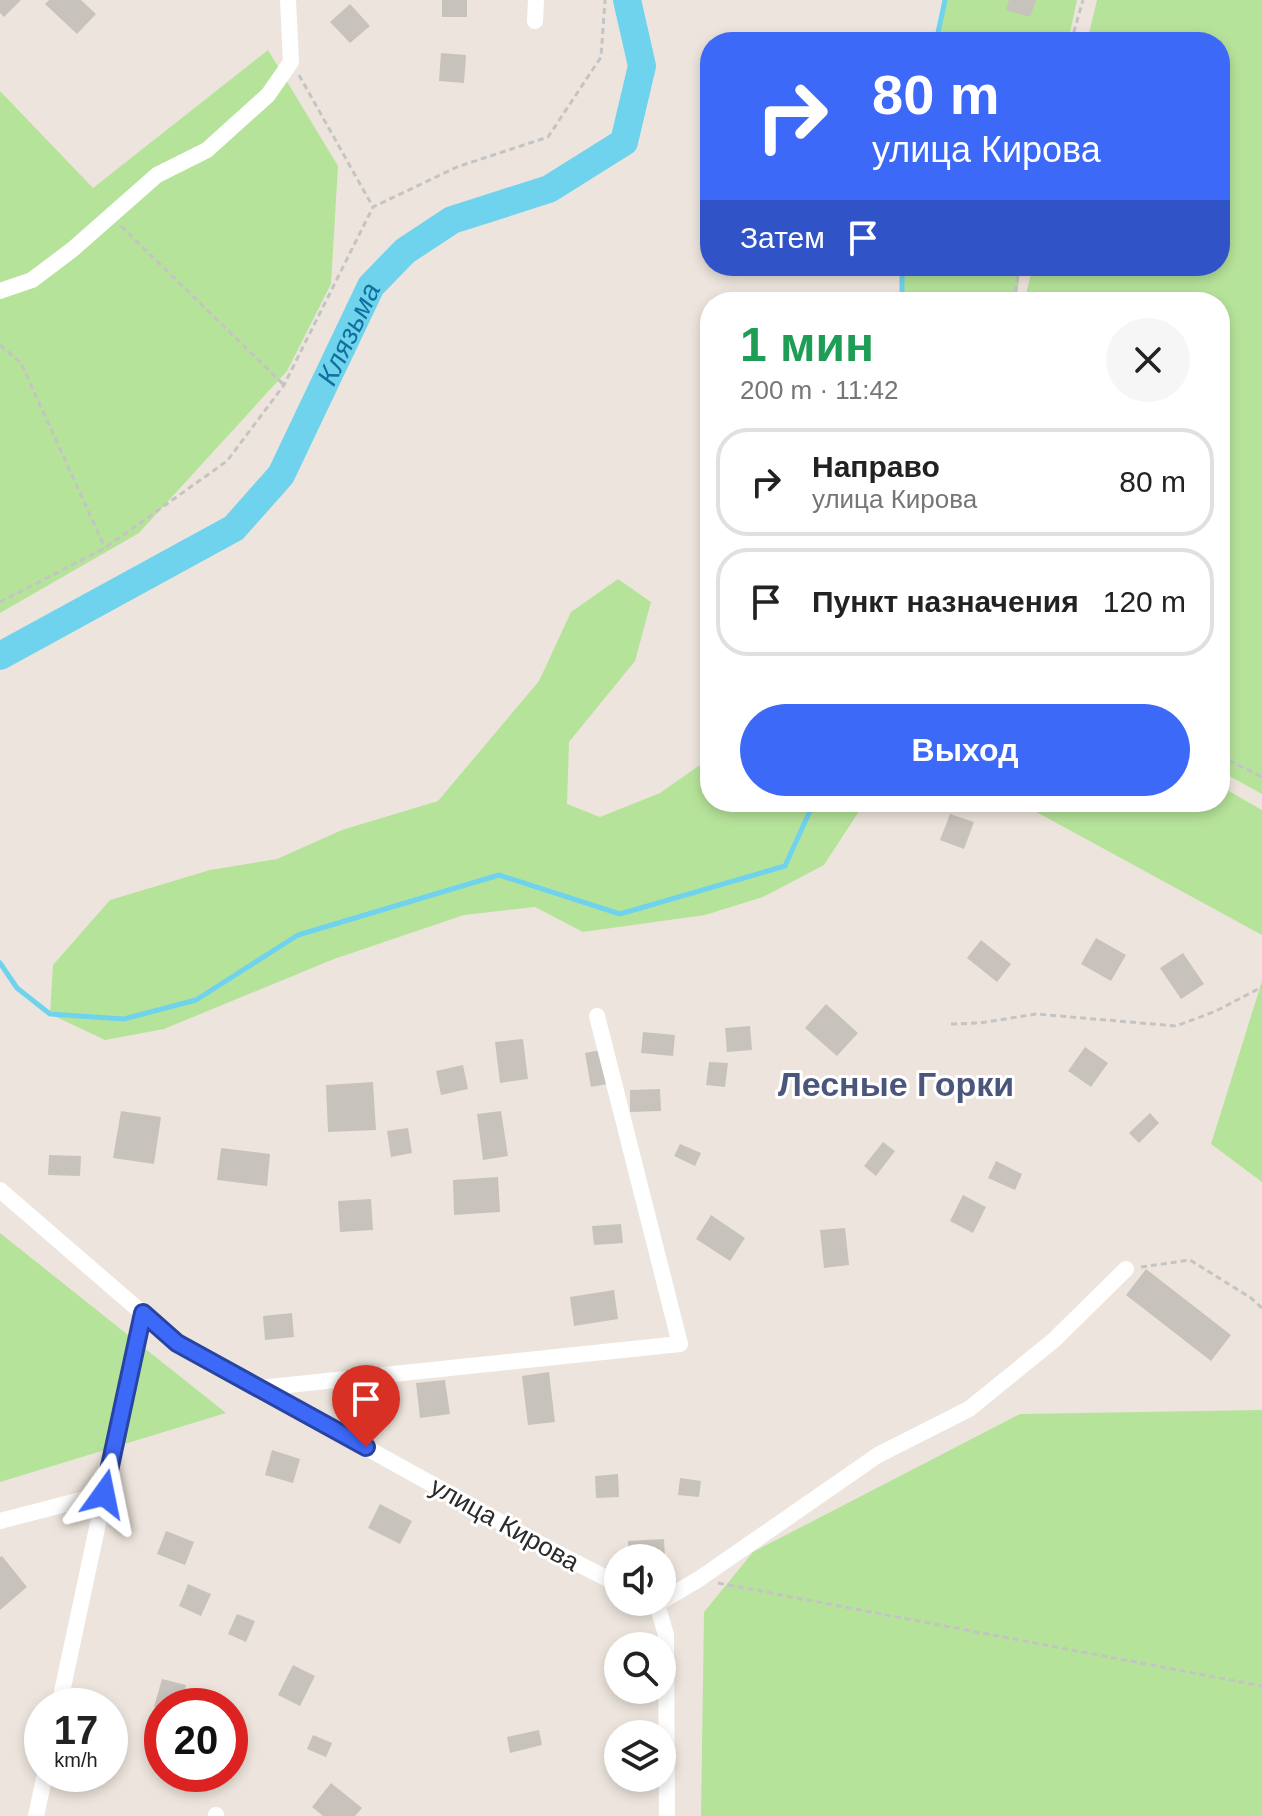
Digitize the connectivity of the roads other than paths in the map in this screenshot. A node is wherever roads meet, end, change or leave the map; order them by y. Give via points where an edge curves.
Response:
1 (288, 0) edge
2 (536, 0) edge
3 (535, 21) dead end
4 (0, 291) edge
5 (597, 1016) dead end
6 (0, 1190) edge
7 (1126, 1269) road end
8 (143, 1313) junction
9 (260, 1388) junction
10 (104, 1494) junction
11 (0, 1521) edge
12 (604, 1577) edge
13 (676, 1592) edge
14 (661, 1616) edge
15 (63, 1688) edge
16 (41, 1792) edge
17 (36, 1816) edge
18 (667, 1816) edge

1 - 4 street via 291,62 268,95 207,150 157,175 32,280
2 - 3 street
5 - 9 street via 680,1344
6 - 8 street, улица Кирова
7 - 13 street via 1054,1340 969,1409 878,1455
8 - 9 street, улица Кирова via 177,1343
8 - 10 street
9 - 12 street, улица Кирова
10 - 11 street
10 - 15 street
14 - 18 street via 666,1635
16 - 17 street

